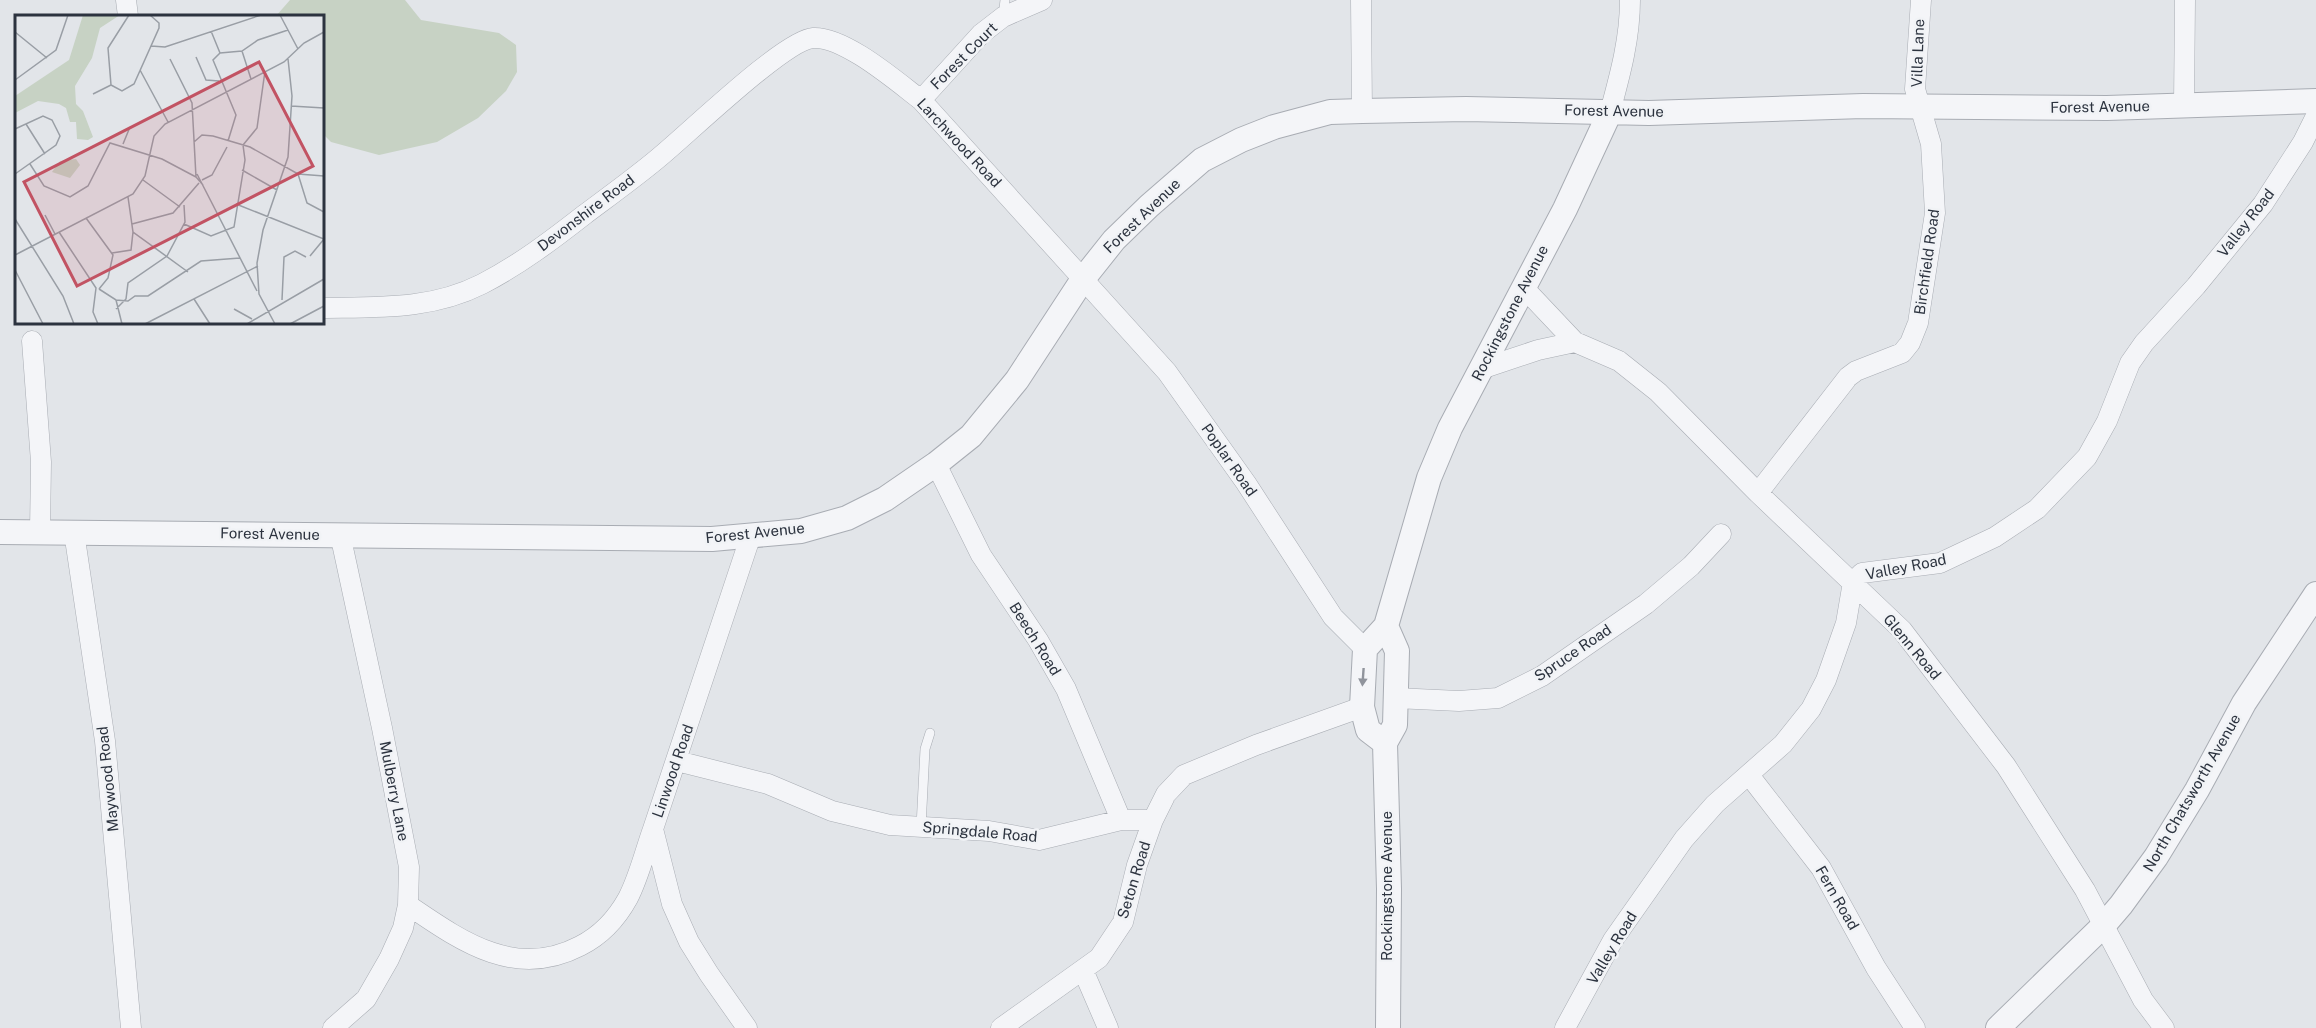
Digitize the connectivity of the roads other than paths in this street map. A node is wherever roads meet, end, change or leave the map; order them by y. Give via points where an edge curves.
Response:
1 (126, 0) edge
2 (1042, 0) edge
3 (1361, 0) edge
4 (1630, 0) edge
5 (1921, 0) edge
6 (2186, 0) edge
7 (1004, 8) edge
8 (128, 15) edge
9 (813, 38) joint
10 (921, 100) junction
11 (2316, 101) edge
12 (2184, 105) junction
13 (1920, 106) junction
14 (1362, 111) junction
15 (1610, 112) junction
16 (2316, 116) edge
17 (1083, 279) junction
18 (1523, 287) junction
19 (324, 308) edge
20 (32, 341) dead end
21 (1575, 342) junction
22 (1481, 369) junction
23 (936, 464) junction
24 (1758, 493) junction
25 (0, 532) edge
26 (40, 532) junction
27 (74, 532) junction
28 (340, 534) junction
29 (1721, 534) dead end
30 (751, 535) junction
31 (1853, 582) junction
32 (2316, 594) edge
33 (1386, 627) junction
34 (1365, 650) junction
35 (1395, 698) junction
36 (1362, 707) junction
37 (930, 733) dead end
38 (1385, 743) junction
39 (677, 761) junction
40 (1749, 775) junction
41 (1121, 820) junction
42 (1153, 820) junction
43 (921, 827) junction
44 (653, 829) junction
45 (408, 905) junction
46 (2103, 926) junction
47 (1083, 970) junction
48 (1570, 1026) edge
49 (131, 1028) edge
50 (333, 1028) edge
51 (747, 1028) edge
52 (1001, 1028) edge
53 (1108, 1028) edge
54 (1388, 1028) edge
55 (1915, 1028) edge
56 (1998, 1028) edge
57 (2164, 1028) edge

1 - 8 street
2 - 7 street, Forest Court
3 - 14 street
4 - 15 street, Rockingstone Avenue via 1625,57
5 - 13 street, Villa Lane via 1915,89
6 - 12 street
7 - 10 street, Forest Court
9 - 10 street, Larchwood Road via 830,39 875,65
9 - 19 street, Devonshire Road via 804,39 777,56 657,160 543,246 482,284 418,305
10 - 17 street, Larchwood Road
11 - 12 street, Forest Avenue
12 - 13 street, Forest Avenue
13 - 15 street, Forest Avenue
13 - 24 street, Birchfield Road via 1931,144 1935,213 1918,323 1910,343 1902,353 1848,377
14 - 15 street, Forest Avenue
14 - 17 street, Forest Avenue via 1330,112 1274,127 1202,160 1114,240
15 - 18 street, Rockingstone Avenue
16 - 31 street, Valley Road via 2263,204 2130,363 2107,421 2087,457 2037,509 1995,537 1940,563 1862,573
17 - 23 street, Forest Avenue via 1017,380 971,436
17 - 34 street, Poplar Road via 1167,372 1246,483 1333,617
18 - 21 street, Glenn Road
18 - 22 street, Rockingstone Avenue
20 - 26 street via 41,462
21 - 22 street
21 - 24 street, Glenn Road via 1619,361 1658,392
22 - 33 street, Rockingstone Avenue via 1429,478
23 - 30 street, Forest Avenue via 885,500 847,518 801,531
23 - 41 street, Beech Road via 981,555 1066,689
24 - 31 street, Glenn Road
25 - 26 street, Forest Avenue
26 - 27 street, Forest Avenue
27 - 28 street, Forest Avenue
27 - 49 street, Maywood Road via 105,741
28 - 30 street, Forest Avenue via 712,539
28 - 45 street, Mulberry Lane via 409,867
29 - 35 street, Spruce Road via 1646,604 1542,676 1507,694 1460,701
30 - 39 street, Linwood Road
31 - 40 street, Valley Road via 1846,623 1811,709
31 - 46 street, Glenn Road via 1902,630 2006,766 2085,890
32 - 46 street, North Chatsworth Avenue via 2244,703 2156,858
33 - 34 street, Rockingstone Avenue
33 - 35 street, Rockingstone Avenue via 1397,651
34 -> 36 street
35 - 38 street, Rockingstone Avenue via 1395,725
36 - 38 street via 1368,730
36 - 42 street via 1184,775 1166,794
37 - 43 lane via 925,749
38 - 54 street, Rockingstone Avenue
39 - 43 street, Springdale Road via 768,784 832,811 890,825
39 - 44 street, Linwood Road
40 - 48 street, Valley Road via 1715,804 1684,839 1613,940
40 - 55 street, Fern Road via 1821,868 1876,968
41 - 42 street, Springdale Road
41 - 43 street, Springdale Road via 1039,840 989,831
42 - 47 street, Seton Road via 1123,922 1099,958
44 - 45 street via 628,898 608,926 563,955 528,960 503,957 454,936
44 - 51 street, Linwood Road via 672,904 689,942
45 - 50 street, Mulberry Lane via 403,928 366,999
46 - 56 street, North Chatsworth Avenue
46 - 57 street, Glenn Road via 2143,1000
47 - 52 street, Seton Road
47 - 53 street

